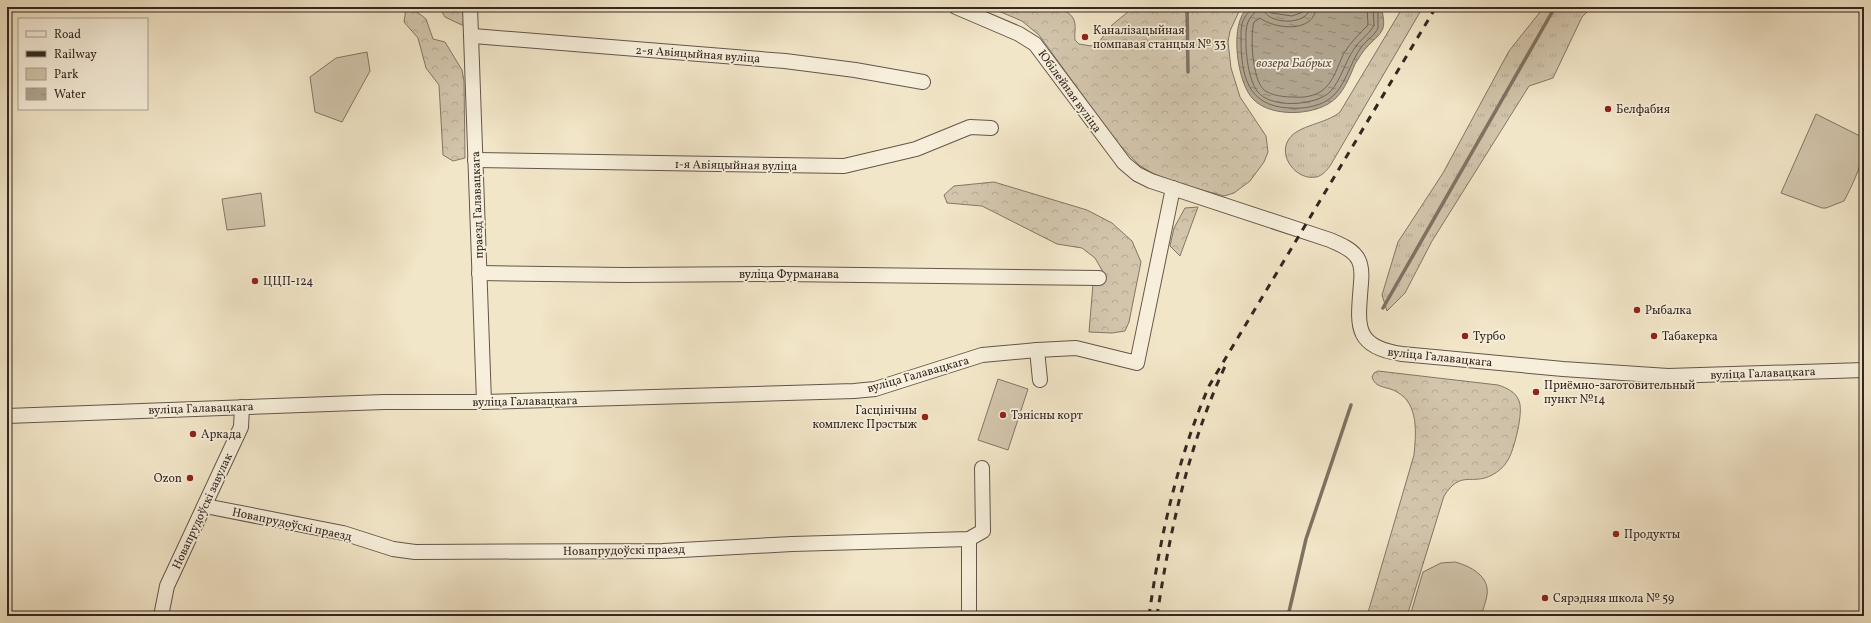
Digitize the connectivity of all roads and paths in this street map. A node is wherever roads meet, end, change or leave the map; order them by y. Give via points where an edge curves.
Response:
1 (470, 7) edge
2 (956, 7) edge
3 (473, 36) junction
4 (923, 82) dead end
5 (991, 128) dead end
6 (475, 160) junction
7 (1173, 188) junction
8 (479, 273) junction
9 (1099, 278) dead end
10 (1037, 350) junction
11 (1864, 370) edge
12 (1040, 380) dead end
13 (484, 402) junction
14 (242, 407) junction
15 (7, 416) edge
16 (982, 468) dead end
17 (205, 506) junction
18 (969, 539) junction
19 (161, 616) edge
20 (969, 616) edge

1 - 3 street, праезд Галавацкага
2 - 7 street, Юбілейная вуліца via 1028,39 1038,48 1124,163 1137,174
3 - 4 street, 2-я Авіяцыйная вуліца via 785,61
3 - 6 street, праезд Галавацкага
5 - 6 street, 1-я Авіяцыйная вуліца via 970,127 916,148 844,166
6 - 8 street, праезд Галавацкага
7 - 10 street, вуліца Галавацкага via 1137,363 1076,348
7 - 11 street, вуліца Галавацкага via 1330,240 1352,252 1361,267 1361,331 1371,345 1385,352 1564,370 1668,376
8 - 9 street, вуліца Фурманава
8 - 13 street, праезд Галавацкага
10 - 12 street
10 - 13 street, вуліца Галавацкага via 982,355 875,390
13 - 14 street, вуліца Галавацкага via 384,402
14 - 15 street, вуліца Галавацкага
14 - 17 street, Новапрудоўскі завулак via 241,427
16 - 18 street via 983,531
17 - 18 street, Новапрудоўскі праезд via 343,533 393,549 415,552 663,551
17 - 19 street, Новапрудоўскі завулак via 167,586
18 - 20 street

